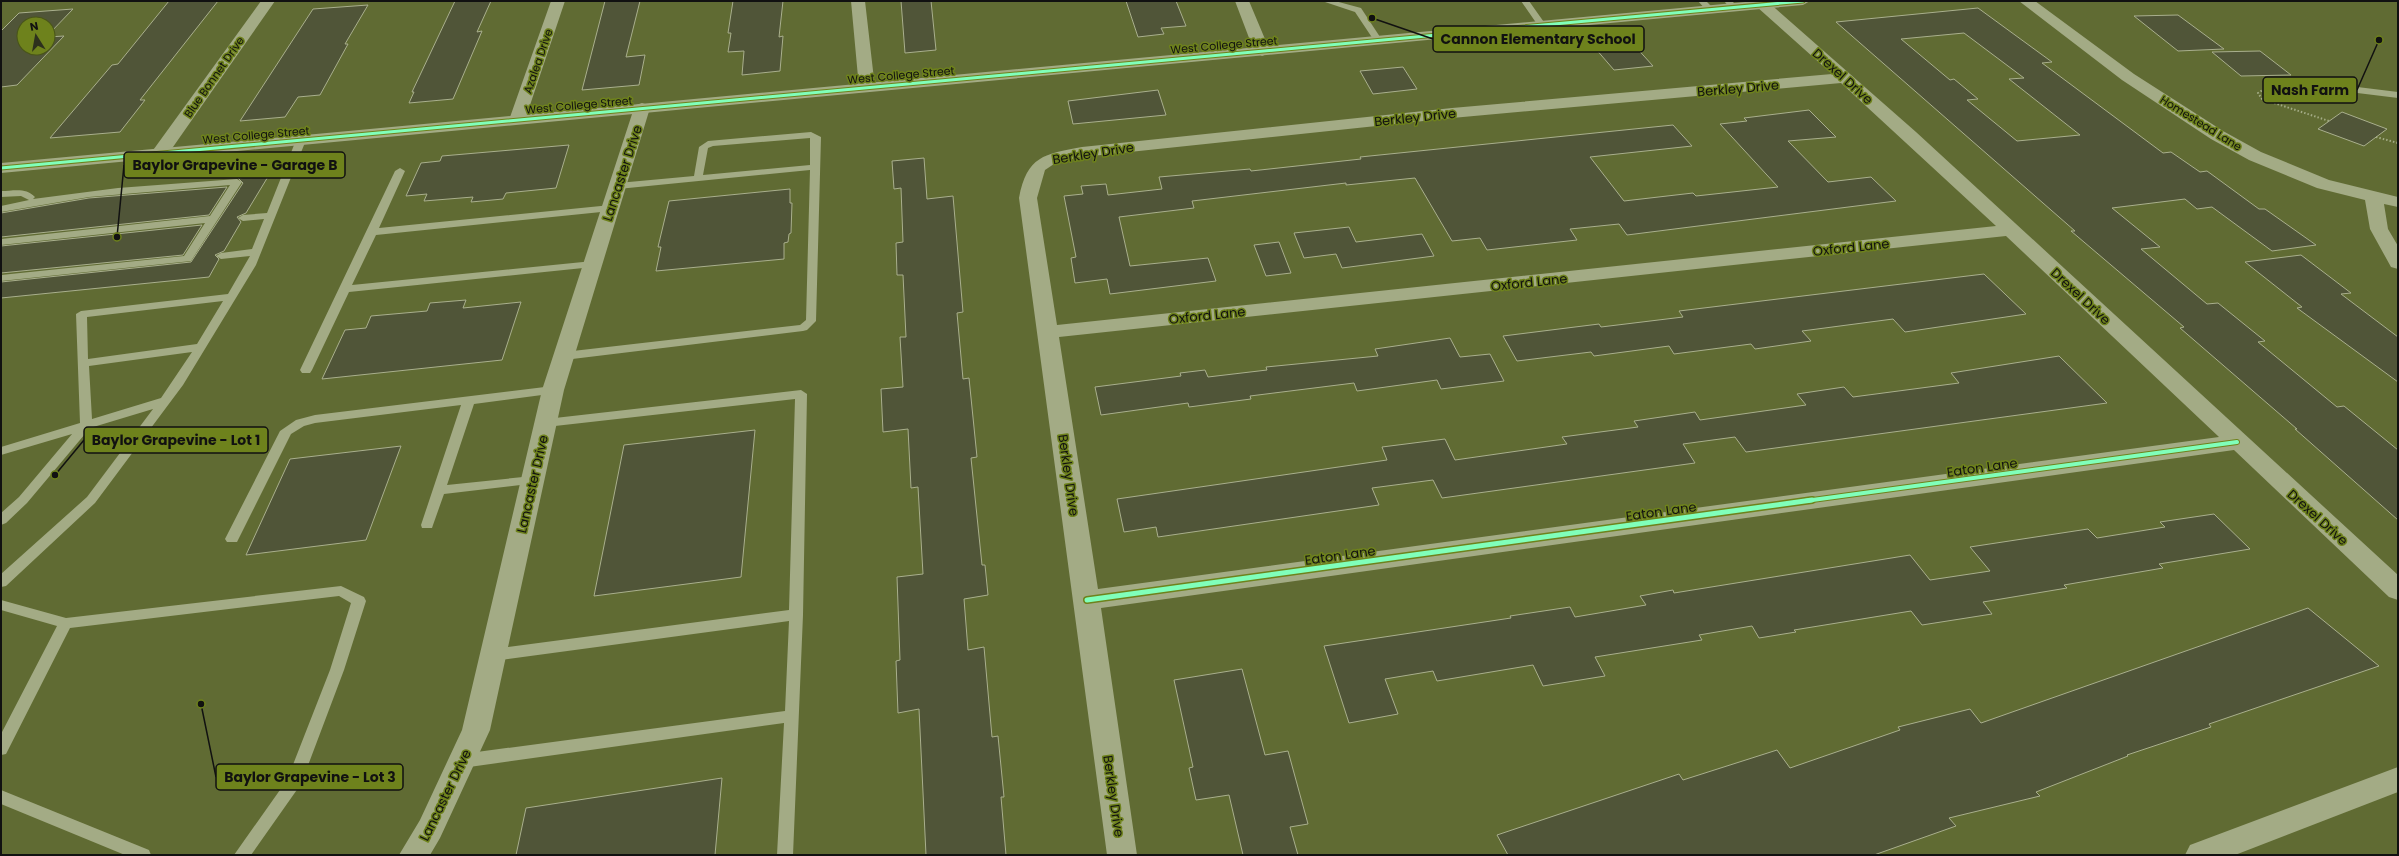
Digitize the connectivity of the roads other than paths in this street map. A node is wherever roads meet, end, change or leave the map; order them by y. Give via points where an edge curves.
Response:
1 (268, 1) edge
2 (558, 1) edge
3 (858, 1) edge
4 (1242, 1) edge
5 (1326, 1) edge
6 (1525, 1) edge
7 (1803, 1) edge
8 (2026, 1) edge
9 (1731, 4) edge
10 (1762, 4) junction
11 (1706, 5) edge
12 (1542, 25) junction
13 (1378, 40) junction
14 (1262, 51) junction
15 (1845, 78) junction
16 (867, 88) junction
17 (2297, 88) dead end
18 (2398, 95) edge
19 (642, 108) junction
20 (517, 120) junction
21 (301, 140) junction
22 (160, 153) junction
23 (815, 167) junction
24 (1, 168) edge
25 (400, 171) dead end
26 (698, 178) junction
27 (618, 186) junction
28 (1, 194) edge
29 (30, 197) dead end
30 (2374, 197) junction
31 (2398, 202) edge
32 (610, 208) junction
33 (1, 209) edge
34 (269, 216) junction
35 (243, 218) dead end
36 (213, 219) junction
37 (2009, 230) junction
38 (372, 232) junction
39 (1, 242) edge
40 (255, 252) junction
41 (221, 256) dead end
42 (593, 264) junction
43 (2398, 264) edge
44 (1, 278) edge
45 (345, 289) junction
46 (231, 297) junction
47 (1048, 332) junction
48 (200, 347) junction
49 (564, 356) junction
50 (83, 363) junction
51 (306, 370) dead end
52 (553, 390) junction
53 (469, 400) junction
54 (165, 401) junction
55 (546, 423) junction
56 (86, 425) junction
57 (2237, 442) junction
58 (1, 451) edge
59 (533, 480) junction
60 (439, 490) junction
61 (1, 520) edge
62 (427, 525) dead end
63 (232, 539) dead end
64 (1, 582) edge
65 (2398, 590) edge
66 (1087, 600) junction
67 (1, 605) edge
68 (796, 615) junction
69 (66, 623) junction
70 (493, 655) junction
71 (792, 716) junction
72 (1, 749) edge
73 (462, 761) junction
74 (2398, 779) edge
75 (1, 797) edge
76 (143, 855) edge
77 (242, 855) edge
78 (414, 855) edge
79 (785, 855) edge
80 (1122, 855) edge
81 (2200, 855) edge

1 - 22 street, Blue Bonnet Drive
2 - 20 street, Azalea Drive
3 - 16 street
4 - 14 street
5 - 13 lane via 1358,10
6 - 12 lane
7 - 10 street, West College Street
8 - 30 street, Homestead Lane via 2128,77 2217,136 2293,173 2323,184
9 - 10 street, West College Street
9 - 11 street, West College Street
10 - 15 street, Drexel Drive
11 - 12 street, West College Street
12 - 13 street, West College Street
13 - 14 street, West College Street
14 - 16 street, West College Street
15 - 37 street, Drexel Drive
15 - 47 street, Berkley Drive via 1452,113 1082,152 1048,159 1039,165 1030,178 1028,198
16 - 19 street, West College Street
17 - 18 lane via 2333,87
19 - 20 street, West College Street
19 - 27 street, Lancaster Drive
20 - 21 street, West College Street
21 - 22 street, West College Street
21 - 34 lane
22 - 24 street, West College Street
23 - 26 lane
23 - 26 lane via 816,137 811,135 711,143 704,147
23 - 49 lane via 812,321 803,328
25 - 38 lane
26 - 27 lane
27 - 32 street, Lancaster Drive
28 - 29 lane via 23,193
30 - 31 street, Homestead Lane
30 - 43 street via 2379,230
32 - 38 lane
32 - 42 street, Lancaster Drive
33 - 36 lane via 78,196 237,182
34 - 35 lane
34 - 40 lane
36 - 39 lane
36 - 44 lane via 187,259
37 - 47 street, Oxford Lane
37 - 57 street, Drexel Drive
38 - 45 lane
40 - 41 lane
40 - 46 lane
42 - 45 lane
42 - 49 street, Lancaster Drive
45 - 51 lane
46 - 48 lane
46 - 50 lane via 81,314
47 - 66 street, Berkley Drive
48 - 50 lane
48 - 54 lane
49 - 52 street, Lancaster Drive
50 - 56 lane
52 - 53 lane
52 - 55 street, Lancaster Drive
53 - 60 lane
53 - 63 lane via 315,419 300,423 286,431
54 - 56 lane
54 - 64 lane via 91,500
55 - 59 street, Lancaster Drive
55 - 68 lane via 801,394
56 - 58 lane
56 - 61 lane via 23,500
57 - 65 street, Drexel Drive
57 - 66 street, Eaton Lane
59 - 60 lane
59 - 70 street, Lancaster Drive
60 - 62 lane
66 - 80 street, Berkley Drive
67 - 69 lane
68 - 70 lane
68 - 71 lane
69 - 72 lane
69 - 77 lane via 341,591 359,601 337,670 293,784
70 - 73 street, Lancaster Drive via 476,730
71 - 73 lane
71 - 79 lane
73 - 78 street, Lancaster Drive via 430,829
74 - 81 street
75 - 76 lane

